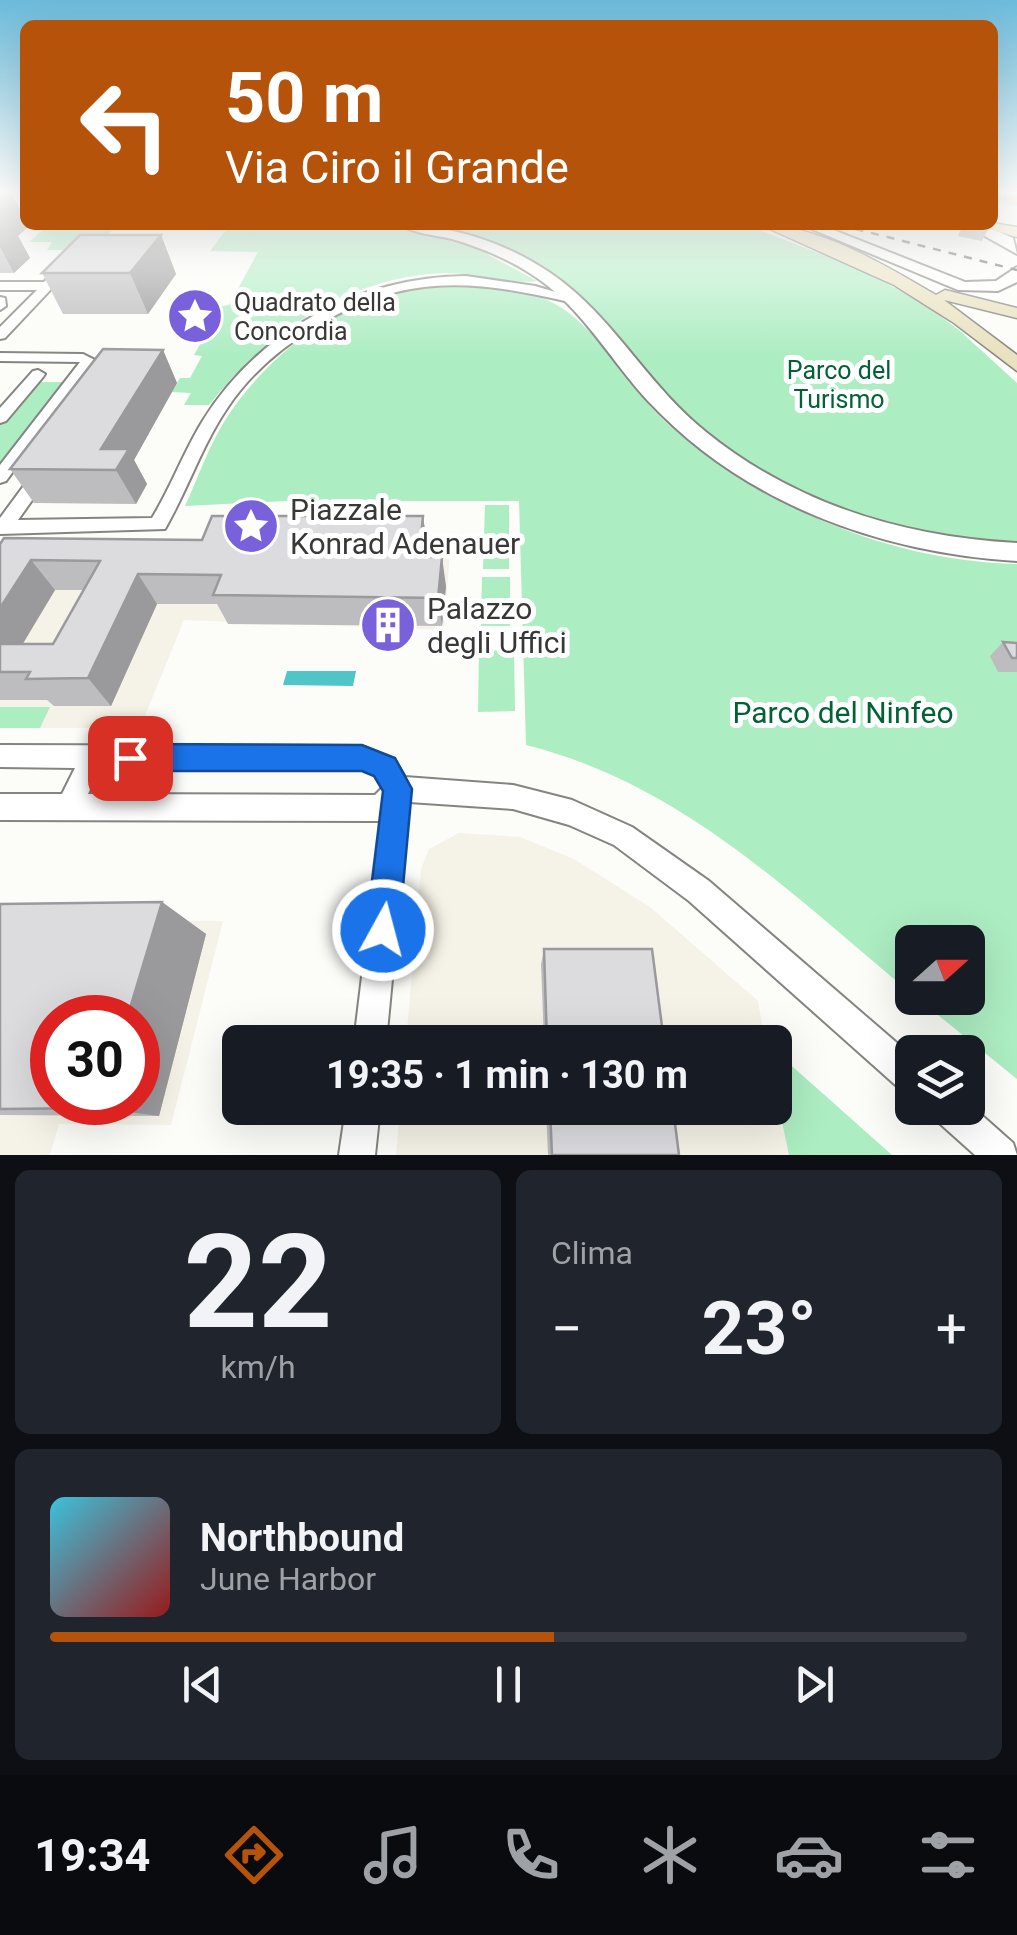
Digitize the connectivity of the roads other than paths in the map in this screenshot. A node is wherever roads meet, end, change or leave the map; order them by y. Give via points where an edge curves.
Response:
1 (487, 248) edge
2 (829, 248) edge
3 (866, 248) edge
4 (80, 253) edge
5 (1017, 272) edge
6 (910, 284) junction
7 (0, 286) edge
8 (47, 286) junction
9 (573, 300) junction
10 (1016, 323) edge
11 (976, 329) junction
12 (0, 335) edge
13 (0, 357) edge
14 (1017, 365) edge
15 (0, 366) edge
16 (108, 366) edge
17 (84, 367) junction
18 (38, 374) junction
19 (0, 418) edge
20 (56, 453) edge
21 (0, 478) edge
22 (2, 527) edge
23 (1017, 552) edge
24 (0, 756) edge
25 (92, 758) junction
26 (398, 789) junction
27 (0, 807) edge
28 (70, 807) junction
29 (372, 1025) edge
30 (895, 1061) edge
31 (360, 1125) edge
32 (968, 1125) edge
33 (357, 1155) edge
34 (1002, 1155) edge

1 - 9 street via 544,276
2 - 6 main road
3 - 5 street via 963,287 998,286
4 - 8 street
6 - 10 main road
6 - 11 main road
7 - 8 street
8 - 12 street
9 - 22 street via 512,283 452,278 382,288 341,304 275,348 238,384 213,417 160,522
9 - 23 street via 663,406 759,477 876,529
10 - 11 main road
11 - 14 main road
13 - 17 street via 83,358
15 - 18 street via 36,366
16 - 17 street
17 - 18 street
17 - 21 street
18 - 19 street
20 - 22 street
24 - 25 street
25 - 26 street via 367,759 384,767
25 - 28 street
26 - 28 street via 380,808
26 - 29 street
26 - 30 street via 514,797 622,836 686,880
27 - 28 street
31 - 33 street
32 - 34 street

